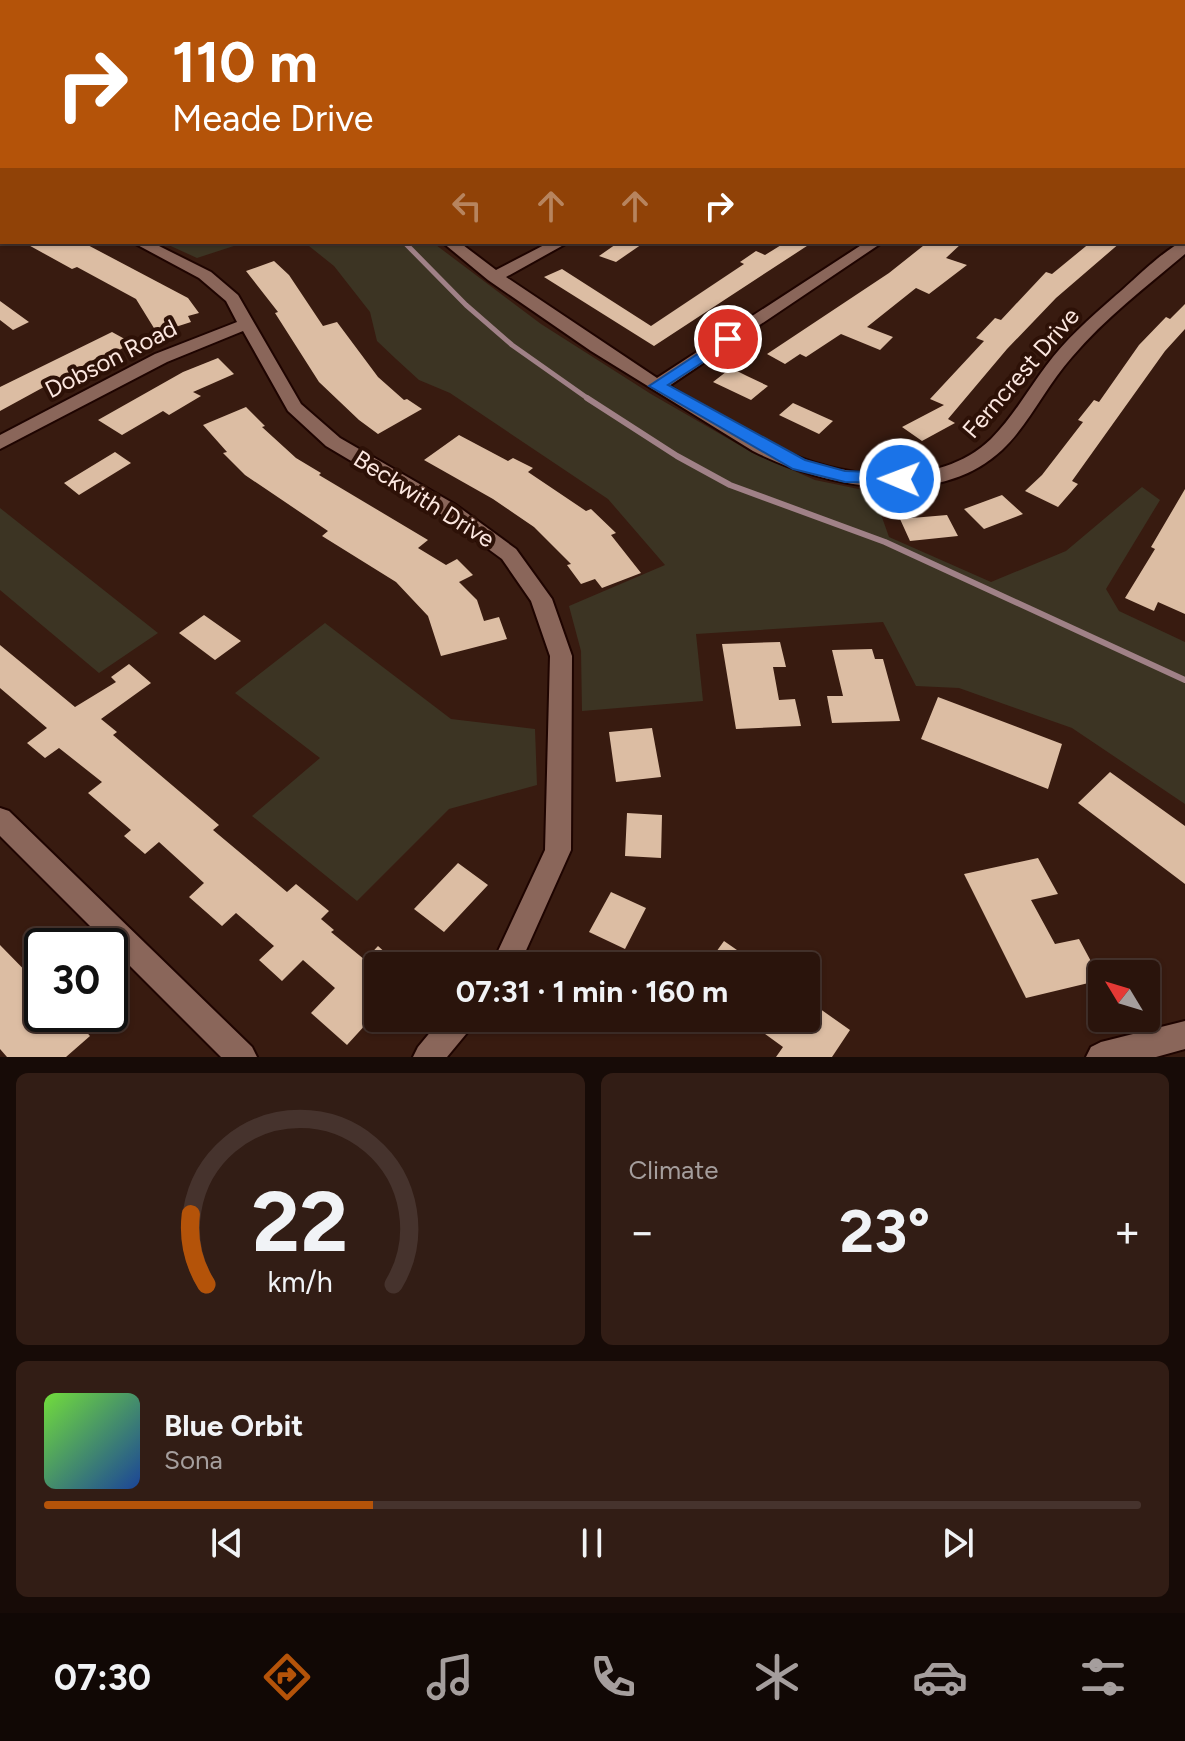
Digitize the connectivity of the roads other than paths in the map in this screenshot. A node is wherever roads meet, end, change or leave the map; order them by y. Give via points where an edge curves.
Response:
1 (143, 244) edge
2 (452, 244) edge
3 (558, 244) edge
4 (873, 244) edge
5 (1185, 246) edge
6 (494, 277) junction
7 (246, 324) junction
8 (657, 386) junction
9 (0, 443) edge
10 (0, 819) edge
11 (511, 952) edge
12 (449, 1032) edge
13 (1185, 1035) edge
14 (242, 1057) edge
15 (428, 1057) edge
16 (1101, 1057) edge

1 - 7 street, Beckwith Drive via 205,275 232,298
2 - 6 street, Ferncrest Drive
3 - 6 street
4 - 8 street
5 - 8 street, Ferncrest Drive via 1062,356 984,456 956,470 883,481 799,465
6 - 8 street, Ferncrest Drive
7 - 9 street, Dobson Road via 161,358
7 - 11 street, Beckwith Drive via 294,407 333,442 449,510 509,554 541,599 561,656 558,850
10 - 14 street
12 - 15 street
13 - 16 street

